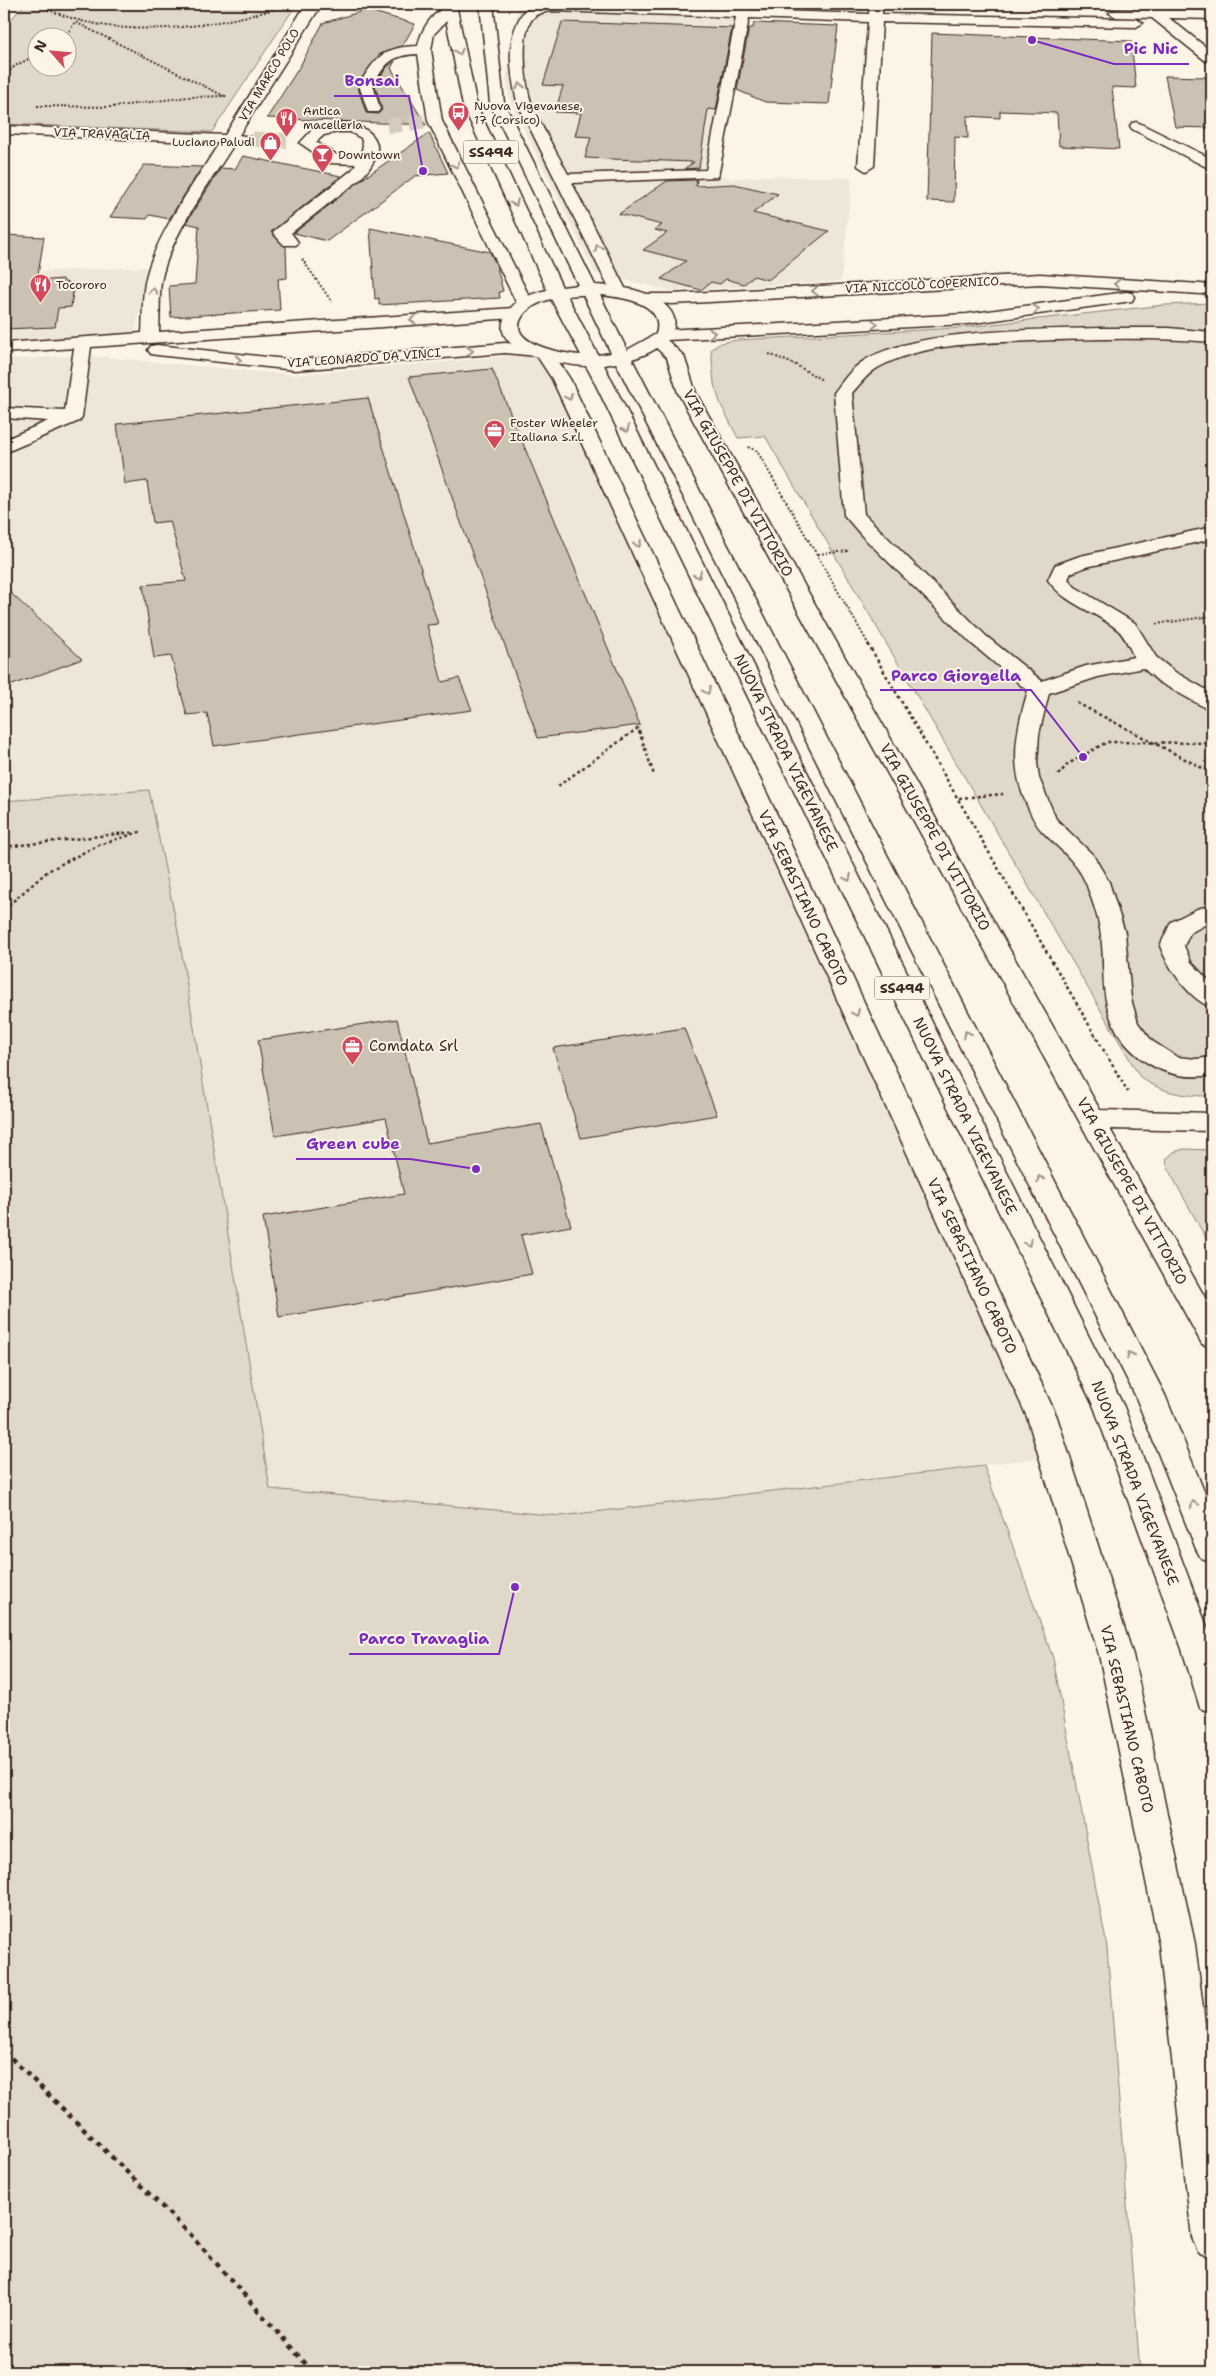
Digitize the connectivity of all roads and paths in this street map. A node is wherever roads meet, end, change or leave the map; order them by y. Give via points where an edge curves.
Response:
1 (37, 4) edge
2 (315, 4) edge
3 (486, 4) edge
4 (868, 4) edge
5 (1140, 4) edge
6 (595, 6) edge
7 (283, 7) dead end
8 (450, 7) edge
9 (744, 8) edge
10 (883, 8) edge
11 (1158, 15) junction
12 (1212, 15) edge
13 (75, 22) junction
14 (1212, 22) edge
15 (1136, 23) dead end
16 (71, 28) edge
17 (1187, 38) junction
18 (424, 50) junction
19 (28, 59) edge
20 (1212, 59) edge
21 (4, 76) edge
22 (225, 96) junction
23 (256, 97) junction
24 (33, 106) dead end
25 (369, 124) junction
26 (1137, 126) dead end
27 (4, 130) edge
28 (253, 139) tunnel mouth
29 (231, 140) junction
30 (367, 159) junction
31 (866, 166) dead end
32 (1212, 166) edge
33 (563, 179) junction
34 (290, 242) joint
35 (1207, 288) edge
36 (588, 289) junction
37 (556, 292) junction
38 (620, 292) junction
39 (642, 298) junction
40 (519, 308) junction
41 (347, 325) junction
42 (213, 335) junction
43 (1212, 337) edge
44 (661, 338) junction
45 (150, 340) junction
46 (103, 343) junction
47 (83, 344) junction
48 (4, 348) edge
49 (540, 352) junction
50 (764, 352) dead end
51 (200, 356) junction
52 (622, 356) junction
53 (592, 360) junction
54 (843, 393) junction
55 (4, 413) edge
56 (73, 417) junction
57 (714, 442) junction
58 (4, 446) edge
59 (1212, 534) edge
60 (1212, 616) edge
61 (1128, 627) junction
62 (1146, 661) junction
63 (1039, 690) junction
64 (1212, 702) edge
65 (1154, 743) junction
66 (1212, 743) edge
67 (1212, 772) edge
68 (654, 775) dead end
69 (558, 786) dead end
70 (1030, 792) junction
71 (959, 798) junction
72 (4, 847) edge
73 (4, 909) edge
74 (1212, 913) edge
75 (1212, 998) edge
76 (1212, 1066) edge
77 (1136, 1096) dead end
78 (1093, 1119) junction
79 (1212, 1122) edge
80 (1212, 1336) edge
81 (1212, 1549) edge
82 (1212, 1698) edge
83 (4, 2051) edge
84 (1212, 2238) edge
85 (313, 2372) edge

1 - 13 path
2 - 23 street, VIA MARCO POLO
3 - 36 street, SS494 via 497,103
4 - 10 street
5 - 11 street
6 - 9 street
33 -> 6 street via 524,102 518,76 522,24 531,12 552,7
7 - 13 path via 216,24 131,27
8 - 18 street via 427,34
8 -> 37 street, NUOVA STRADA VIGEVANESE / SS494 via 470,106
9 - 10 street
9 - 33 street via 713,174
10 - 11 street
10 - 15 street
10 - 31 street
11 - 12 street
11 - 17 street
13 - 16 path
13 - 22 path
14 - 17 street
17 - 20 street
18 - 25 street via 402,50 383,57 366,86
18 -> 40 street via 430,121
19 - 21 path
22 - 23 path
22 - 24 path via 188,97 112,107
23 - 29 street, VIA MARCO POLO
25 - 30 street via 370,151
25 - 30 street via 325,129 301,142 334,160
26 - 32 street
27 - 29 street, VIA TRAVAGLIA
28 - 29 street, VIA TRAVAGLIA
45 -> 29 street, VIA MARCO POLO via 153,283 160,260 186,208
30 - 34 street via 358,173 281,233
38 -> 33 street
34 - 41 path
35 -> 39 street, VIA NICCOLÒ COPERNICO via 1040,279
44 -> 35 street, VIA NICCOLÒ COPERNICO via 967,319 1102,299
36 - 37 street
36 - 38 street
36 - 52 street, SS494
37 - 40 street
37 - 53 street, NUOVA STRADA VIGEVANESE / SS494
38 - 39 street
39 - 44 street via 665,316 666,330
40 -> 41 street, VIA LEONARDO DA VINCI
40 - 49 street via 510,324 512,333 523,344
41 - 42 street, VIA LEONARDO DA VINCI
42 - 45 street, VIA LEONARDO DA VINCI
42 - 51 street via 197,344
43 - 54 street via 1182,333 1101,332 986,338 940,344 895,353 870,364
44 - 52 street via 640,351
44 - 57 street, VIA GIUSEPPE DI VITTORIO via 680,366 687,393
45 - 46 street, VIA LEONARDO DA VINCI
46 - 47 street, VIA LEONARDO DA VINCI
46 - 51 street, VIA LEONARDO DA VINCI
47 - 48 street, VIA LEONARDO DA VINCI
47 - 56 street
51 -> 49 street, VIA LEONARDO DA VINCI via 295,364 505,348
49 - 53 street
49 -> 84 street, VIA SEBASTIANO CABOTO via 561,379 1042,1417 1116,1655 1177,1944
50 - 54 path via 796,365
52 - 53 street
81 -> 52 street, SS494 via 1150,1395
53 -> 82 street, NUOVA STRADA VIGEVANESE / SS494 via 1109,1407 1199,1648
54 - 63 street via 854,515 979,640
55 - 56 street
56 - 58 street
57 - 71 path via 733,440 757,451
57 - 78 street, VIA GIUSEPPE DI VITTORIO
59 - 61 street via 1080,562 1062,569 1058,580 1068,591
60 - 61 path
61 - 62 street
62 - 63 street via 1094,671
62 - 64 street
63 - 65 path via 1071,699
63 - 70 street via 1024,758
65 - 66 path
65 - 67 path
65 - 70 path via 1106,742 1068,764 1046,789
68 - 69 path via 638,728
70 - 71 path
70 - 76 street via 1046,822 1077,852 1093,874 1113,933 1120,1008 1129,1031 1147,1052 1163,1062 1197,1070
71 - 77 path via 1123,1086
72 - 73 path via 143,831 98,845 48,871
74 - 75 street via 1180,928 1172,946 1180,965
78 - 79 street
78 - 80 street, VIA GIUSEPPE DI VITTORIO
83 - 85 path via 191,2234

